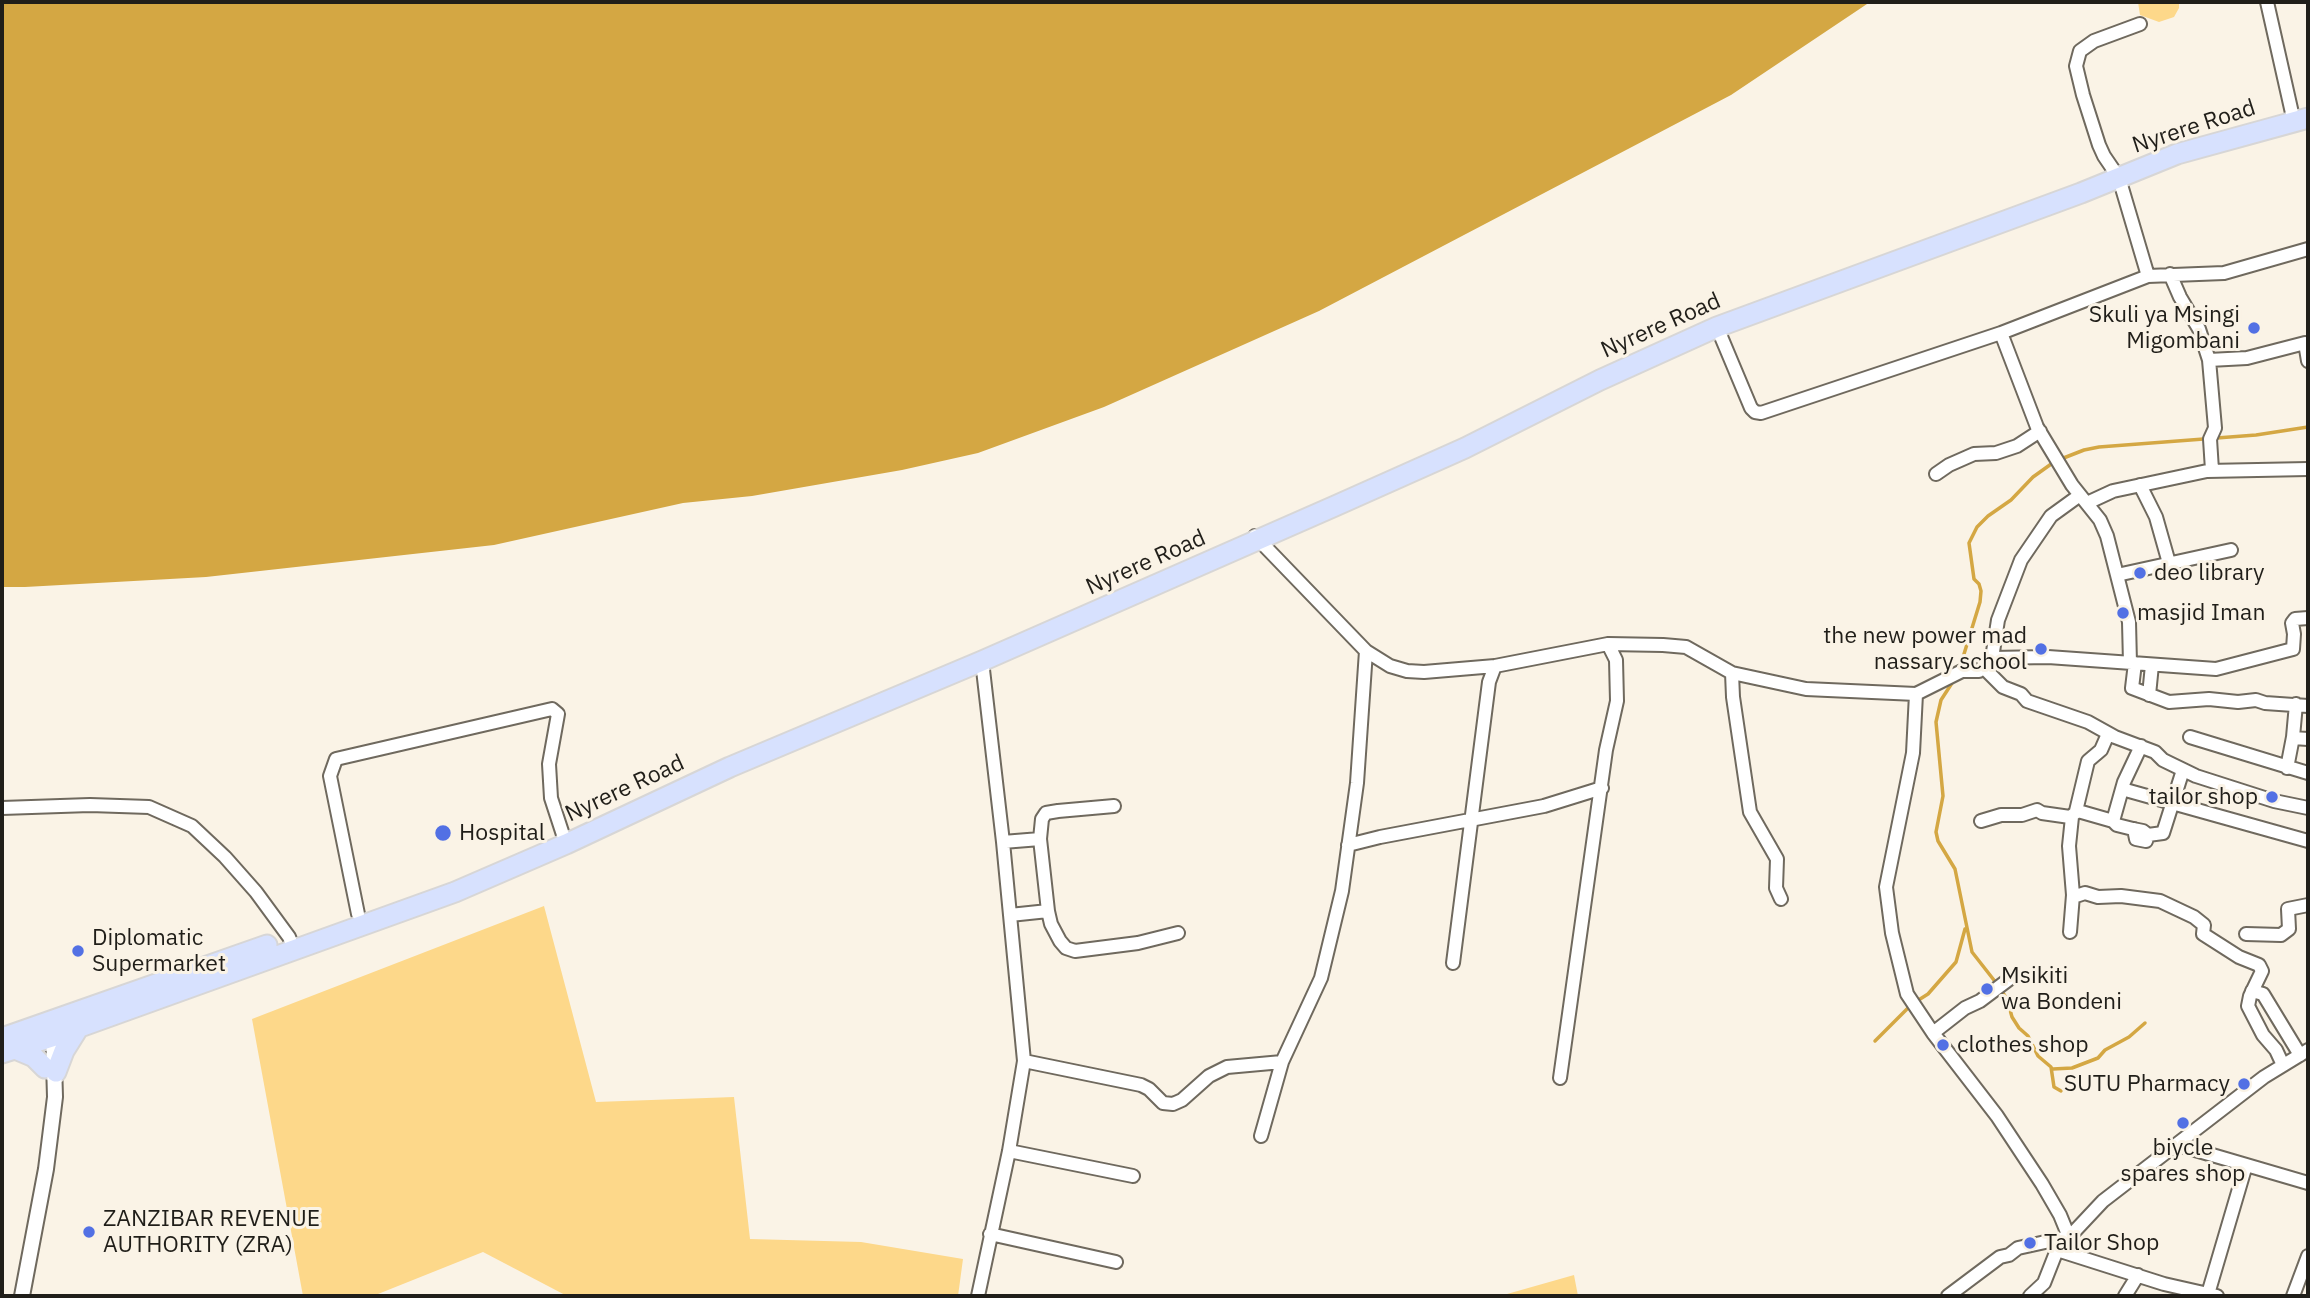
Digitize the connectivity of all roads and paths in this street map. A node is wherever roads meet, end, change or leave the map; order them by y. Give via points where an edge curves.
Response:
1 (2267, 2) edge
2 (2140, 24) dead end
3 (2300, 114) edge
4 (2116, 173) junction
5 (2308, 253) edge
6 (2170, 274) junction
7 (2148, 276) junction
8 (1717, 327) junction
9 (2001, 333) junction
10 (2307, 343) edge
11 (2209, 360) junction
12 (2308, 361) edge
13 (2040, 431) junction
14 (2308, 469) edge
15 (2212, 470) junction
16 (1936, 474) dead end
17 (2140, 485) junction
18 (2083, 499) junction
19 (1255, 536) junction
20 (2231, 550) dead end
21 (2169, 563) junction
22 (2117, 575) junction
23 (2308, 618) edge
24 (1608, 645) junction
25 (1366, 651) junction
26 (1992, 657) junction
27 (982, 661) junction
28 (2132, 663) junction
29 (2152, 665) junction
30 (1494, 666) junction
31 (1984, 668) junction
32 (1732, 673) junction
33 (1916, 694) junction
34 (2149, 695) junction
35 (2302, 705) edge
36 (2108, 734) junction
37 (2190, 737) dead end
38 (2293, 738) junction
39 (2308, 739) edge
40 (2141, 746) junction
41 (2287, 768) junction
42 (2183, 770) junction
43 (2308, 773) edge
44 (1602, 788) junction
45 (2122, 789) junction
46 (2172, 804) junction
47 (1114, 806) dead end
48 (2, 808) edge
49 (2308, 808) edge
50 (2074, 814) junction
51 (1472, 818) junction
52 (1981, 821) dead end
53 (2113, 821) junction
54 (564, 839) junction
55 (1040, 839) junction
56 (2308, 841) edge
57 (1003, 842) junction
58 (1348, 845) junction
59 (2073, 897) junction
60 (1781, 899) dead end
61 (2308, 905) edge
62 (1048, 911) junction
63 (358, 914) junction
64 (1010, 915) junction
65 (2070, 932) dead end
66 (1178, 933) dead end
67 (2246, 934) dead end
68 (291, 943) junction
69 (1453, 963) dead end
70 (2012, 977) dead end
71 (2252, 991) junction
72 (79, 1027) junction
73 (46, 1031) junction
74 (1933, 1033) junction
75 (6, 1047) edge
76 (2304, 1053) edge
77 (1024, 1061) junction
78 (1282, 1062) junction
79 (2283, 1065) junction
80 (50, 1070) junction
81 (1560, 1078) dead end
82 (1261, 1136) dead end
83 (2178, 1145) junction
84 (1009, 1151) junction
85 (2246, 1165) junction
86 (1133, 1176) dead end
87 (2308, 1183) edge
88 (990, 1234) junction
89 (2069, 1237) junction
90 (2057, 1250) junction
91 (1116, 1262) dead end
92 (2307, 1265) edge
93 (2138, 1275) junction
94 (2212, 1295) edge
95 (22, 1296) edge
96 (978, 1296) edge
97 (1948, 1296) edge
98 (2030, 1296) edge
99 (2125, 1296) edge
100 (2293, 1296) edge

1 - 3 street
2 - 4 street via 2094,41 2080,51 2076,66 2099,145
3 - 4 main road, Nyrere Road via 2185,140
4 - 7 street
4 - 8 main road, Nyrere Road
4 - 19 main road, Nyrere Road via 1675,333
5 - 6 street via 2224,273
6 - 7 street
6 - 11 street via 2199,329
7 - 9 street
8 - 9 street via 1751,408 1761,413
8 - 19 main road, Nyrere Road via 1465,448
9 - 13 street
10 - 11 street via 2247,358
10 - 12 street
11 - 15 street via 2215,428
13 - 16 street via 2017,446 1975,454
13 - 18 street
14 - 15 street
15 - 17 street
17 - 18 street
17 - 21 street
18 - 22 street via 2107,536
18 - 26 street via 2051,516 2021,560 1998,620
19 - 25 street
19 - 27 main road, Nyrere Road
19 - 54 main road, Nyrere Road via 1035,625
20 - 21 street
21 - 22 street
22 - 28 street via 2129,622
23 - 29 street via 2293,621 2293,649 2216,669
24 - 30 street
24 - 32 street via 1686,647
24 - 44 street via 1616,660 1617,701
25 - 30 street via 1407,671
25 - 58 street
26 - 28 street
26 - 31 street
27 - 54 main road, Nyrere Road
27 - 57 street
28 - 29 street
28 - 34 street via 2132,688
29 - 34 street
30 - 51 street
31 - 33 street via 1959,673
31 - 36 street via 2003,687 2027,701 2088,722
32 - 33 street via 1806,689
32 - 60 street via 1750,812 1777,859 1776,888
33 - 74 street via 1913,753 1886,887 1907,994
34 - 35 street via 2169,702 2256,700
35 - 38 street
36 - 40 street
36 - 50 street via 2088,761
37 - 41 street
38 - 39 street
38 - 41 street
40 - 42 street
40 - 45 street
41 - 43 street
42 - 46 street
42 - 49 street
44 - 51 street via 1544,806
44 - 81 street
45 - 46 street
45 - 53 street
46 - 53 street via 2163,833 2148,835
46 - 56 street
47 - 55 street via 1046,813
48 - 68 street via 90,805 160,811 192,826 225,857
50 - 52 street via 2037,810
50 - 53 street
50 - 59 street via 2069,846
51 - 58 street
51 - 69 street
54 - 63 main road, Nyrere Road
54 - 63 street via 551,798 549,764 558,714 552,709 336,759 330,776
54 - 68 main road, Nyrere Road via 455,892
55 - 57 street
55 - 62 street
57 - 64 street
58 - 78 street via 1321,978
59 - 65 street
59 - 71 street via 2085,893 2141,898 2186,912 2202,923 2203,934 2261,968
61 - 67 street via 2288,909 2289,929 2281,934
62 - 64 street
62 - 66 street via 1059,941 1076,951
63 - 68 main road, Nyrere Road
64 - 77 street
68 - 72 main road, Nyrere Road
68 - 73 main road, Nyrere Road
70 - 74 street
71 - 76 street via 2263,994
71 - 79 street via 2248,1006
72 - 73 main road, Nyrere Road
72 - 80 main road
73 - 75 main road, Nyrere Road
73 - 80 street
74 - 89 street via 1997,1116 2060,1215
75 - 80 main road via 34,1057
76 - 79 street
77 - 78 street via 1141,1085 1163,1103 1173,1104 1227,1067
77 - 84 street
78 - 82 street
79 - 83 street
80 - 95 street via 55,1097 47,1169
83 - 85 street
83 - 89 street via 2103,1201
84 - 86 street
84 - 88 street
85 - 87 street
85 - 94 street
88 - 91 street
88 - 96 street
89 - 90 street
89 - 97 street via 2018,1248
90 - 93 street
90 - 98 street via 2044,1283
92 - 100 street
93 - 94 street
93 - 99 street

